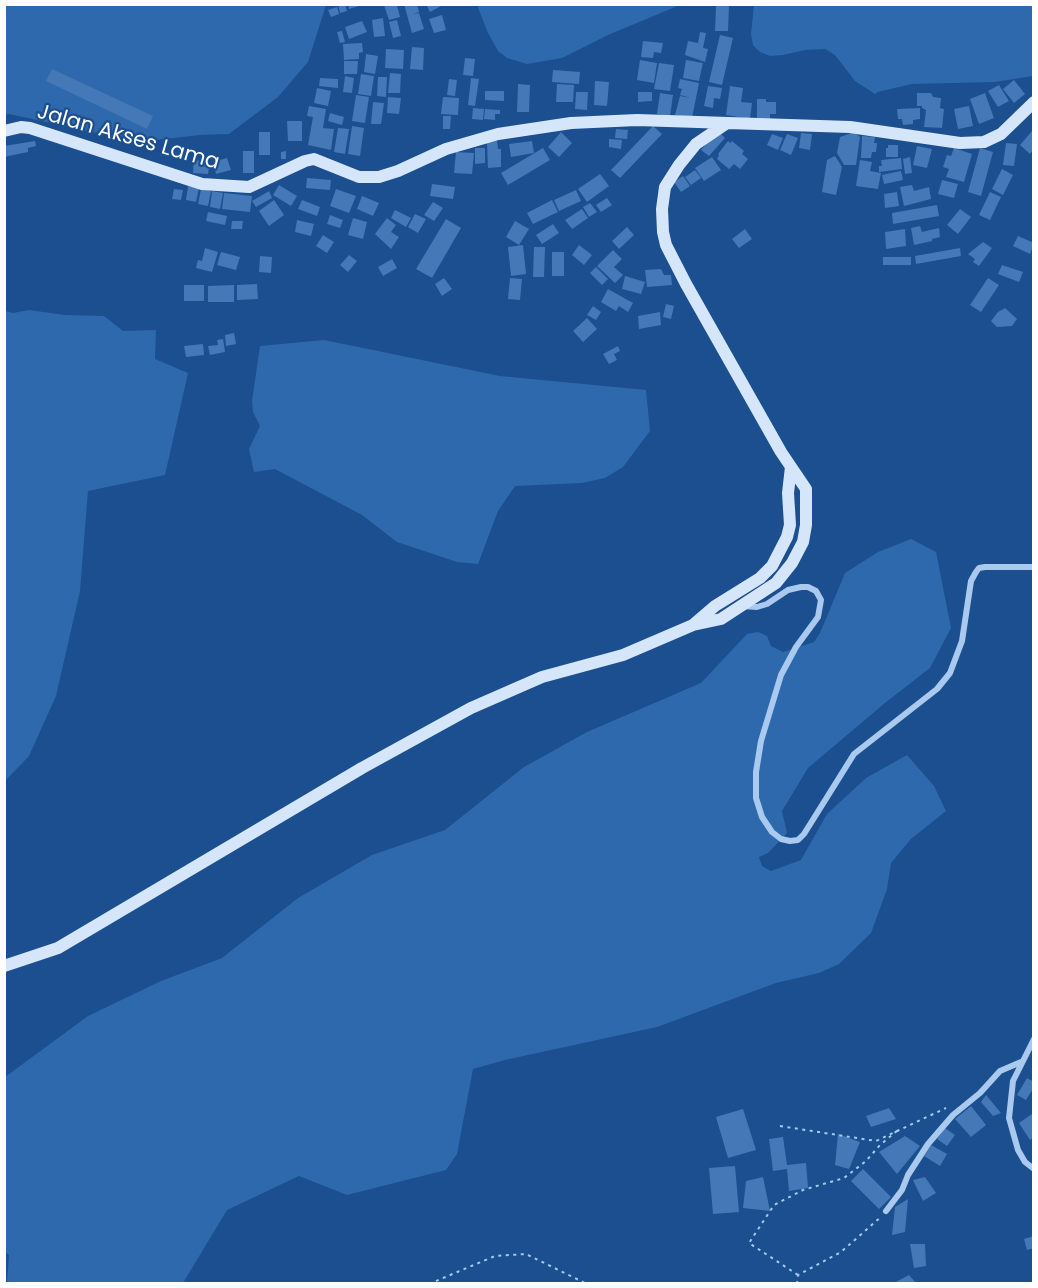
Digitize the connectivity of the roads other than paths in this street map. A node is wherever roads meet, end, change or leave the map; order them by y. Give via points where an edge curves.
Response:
1 (1034, 102) edge
2 (727, 123) junction
3 (4, 131) edge
4 (791, 467) junction
5 (1034, 567) edge
6 (742, 606) junction
7 (693, 625) junction
8 (4, 966) edge
9 (1034, 1039) edge
10 (1021, 1062) junction
11 (1034, 1169) edge
12 (886, 1211) road end

1 - 2 main road, Jalan Akses Lama via 1001,134 984,142 960,143 850,127
2 - 3 main road, Jalan Akses Lama via 572,123 498,134 446,149 379,177 359,177 314,159 249,187 202,184 30,128
2 - 4 main road via 696,144 665,187 663,232 686,284
4 - 6 main road via 806,489 803,542 776,583
4 - 7 main road via 790,525 772,566
5 - 6 street via 985,567 975,572 962,641 950,673 937,689 854,754 798,840 781,839 762,817 756,798 756,772 761,741 782,675 818,617 821,600 816,591 801,587 788,590 767,604
6 - 7 main road via 721,619
7 - 8 main road via 623,655 542,677 471,708 58,948
9 - 10 street
10 - 11 street via 1013,1080 1009,1118 1018,1150
10 - 12 street via 1000,1071 953,1115 928,1144

